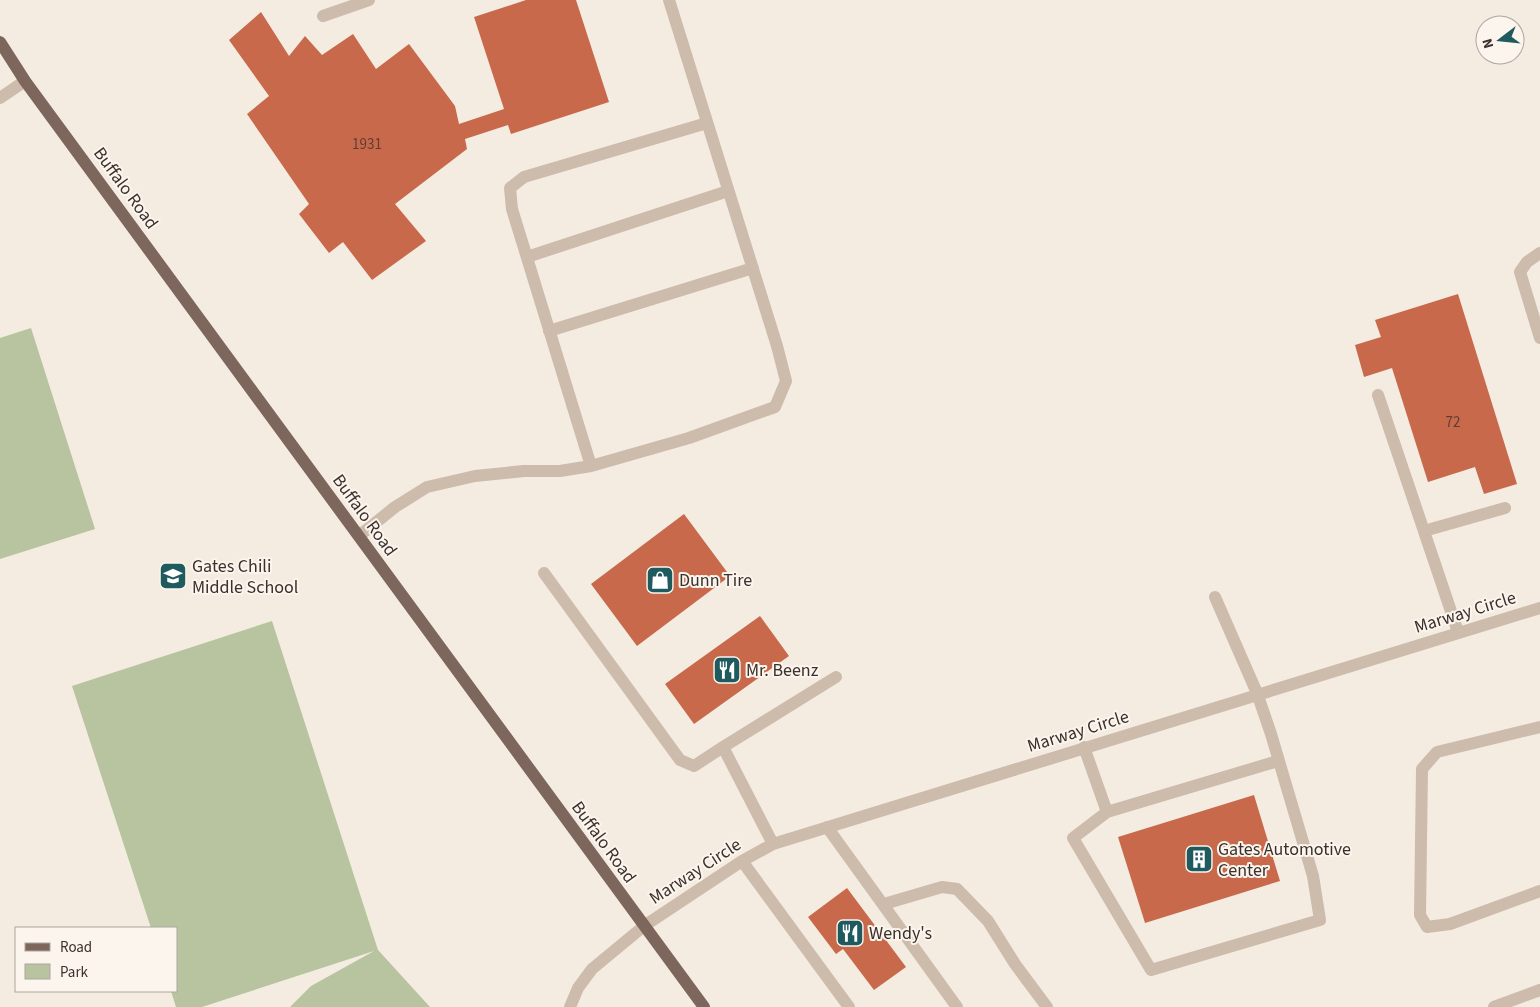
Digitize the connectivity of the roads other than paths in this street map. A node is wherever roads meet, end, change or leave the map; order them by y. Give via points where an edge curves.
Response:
1 (369, 0) edge
2 (669, 0) edge
3 (323, 16) dead end
4 (0, 42) edge
5 (25, 81) junction
6 (0, 98) edge
7 (707, 123) junction
8 (728, 191) junction
9 (1540, 253) edge
10 (527, 258) junction
11 (752, 268) junction
12 (549, 330) junction
13 (1540, 338) edge
14 (1378, 395) dead end
15 (591, 466) junction
16 (1504, 508) dead end
17 (1424, 530) junction
18 (359, 536) junction
19 (544, 573) dead end
20 (1215, 597) dead end
21 (1540, 608) edge
22 (1458, 632) junction
23 (836, 677) dead end
24 (1257, 693) junction
25 (1540, 727) edge
26 (723, 747) junction
27 (1084, 747) junction
28 (1278, 761) junction
29 (1107, 812) junction
30 (826, 827) junction
31 (773, 844) junction
32 (742, 861) junction
33 (1540, 890) edge
34 (884, 904) junction
35 (644, 926) junction
36 (1540, 990) edge
37 (570, 1007) edge
38 (704, 1007) edge
39 (849, 1007) edge
40 (957, 1007) edge
41 (1047, 1007) edge
42 (1494, 1007) edge

1 - 3 street
2 - 7 street
4 - 5 main road, Buffalo Road
5 - 6 street
5 - 18 main road, Buffalo Road
7 - 8 street
7 - 10 street via 524,177 510,188 512,209
8 - 10 street
8 - 11 street
9 - 13 street via 1520,272
10 - 12 street
11 - 12 street
11 - 15 street via 786,381 775,408 689,438
12 - 15 street
14 - 17 street
15 - 18 street via 475,476 427,486 395,506
16 - 17 street
17 - 22 street
18 - 35 main road, Buffalo Road
19 - 26 street via 680,760 694,766
20 - 24 street
21 - 22 street, Marway Circle
22 - 24 street, Marway Circle
23 - 26 street
24 - 27 street, Marway Circle
24 - 28 street
25 - 33 street via 1437,752 1422,769 1420,915 1427,927 1450,924
26 - 31 street
27 - 29 street
27 - 30 street, Marway Circle
28 - 29 street
28 - 29 street via 1313,876 1320,920 1151,970 1073,838
30 - 31 street, Marway Circle
30 - 34 street
31 - 32 street, Marway Circle
32 - 35 street, Marway Circle
32 - 39 street
34 - 40 street
34 - 41 street via 942,887 957,889 988,921 1014,964
35 - 37 street, Marway Circle via 592,968
35 - 38 main road, Buffalo Road
36 - 42 street

